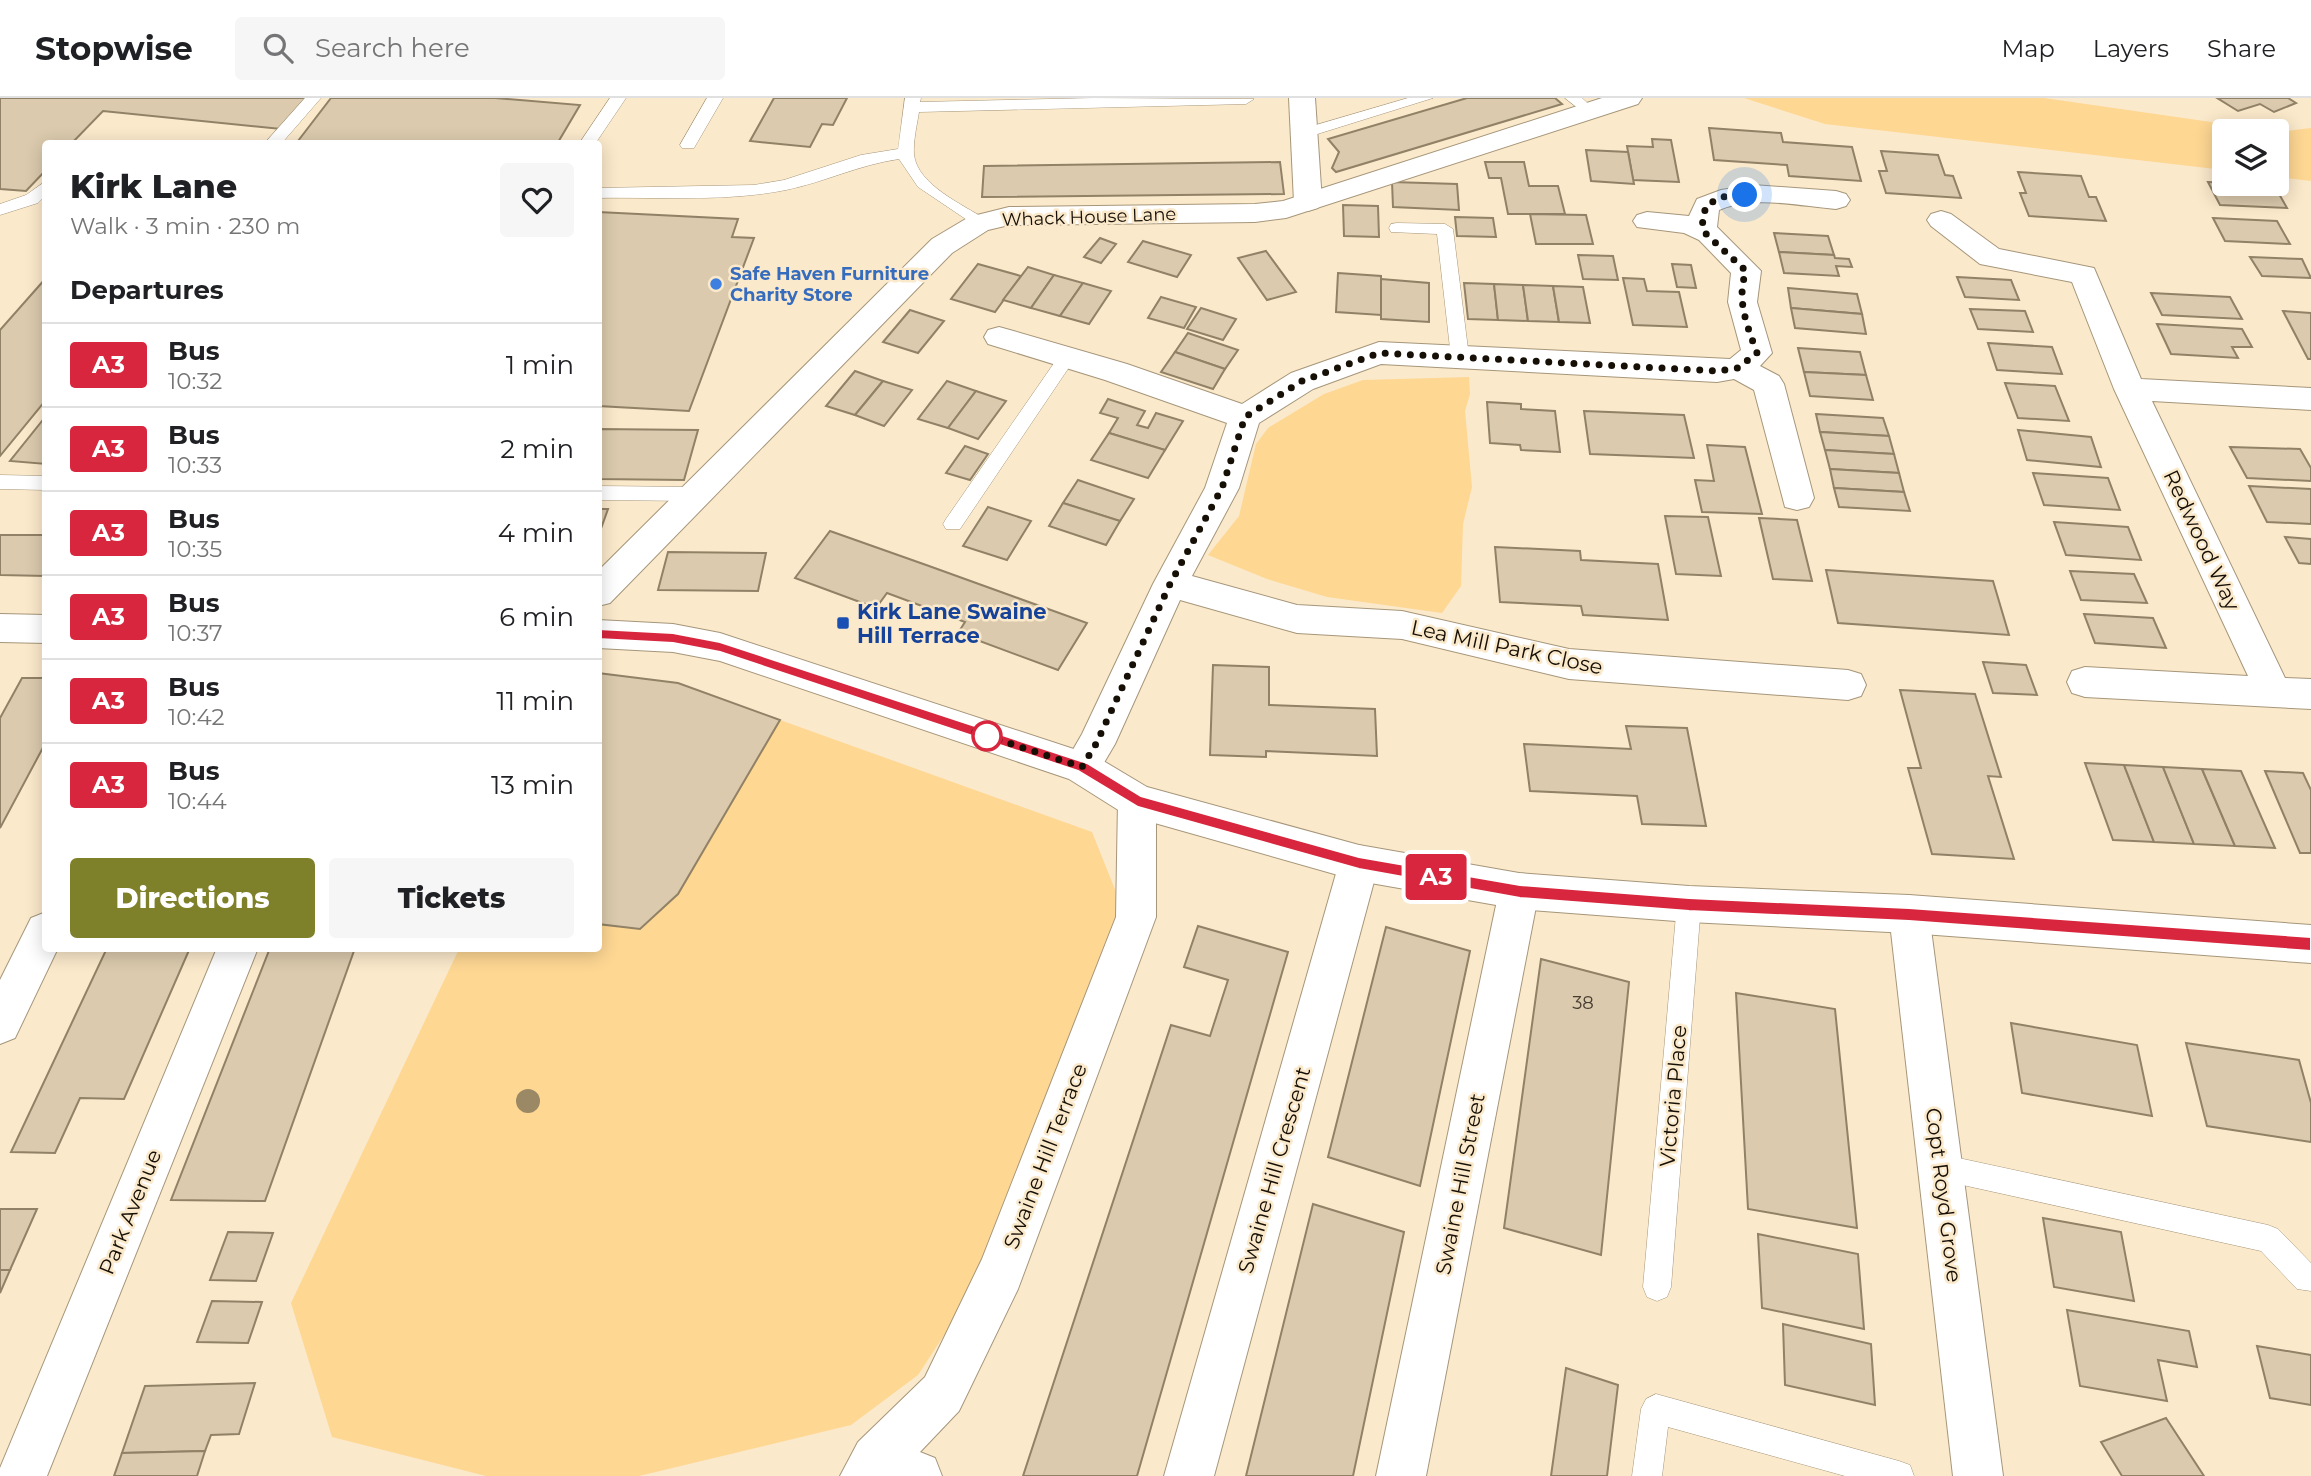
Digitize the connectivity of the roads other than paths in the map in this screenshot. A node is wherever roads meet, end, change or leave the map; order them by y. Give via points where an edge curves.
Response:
1 (313, 98) edge
2 (618, 98) edge
3 (715, 98) edge
4 (1303, 98) edge
5 (1425, 98) edge
6 (1629, 98) edge
7 (1246, 99) edge
8 (1120, 100) edge
9 (913, 103) edge
10 (1580, 105) edge
11 (1305, 133) junction
12 (276, 140) edge
13 (590, 140) edge
14 (688, 145) dead end
15 (906, 153) junction
16 (42, 190) edge
17 (602, 193) edge
18 (1836, 200) dead end
19 (1308, 202) junction
20 (0, 210) edge
21 (1941, 220) dead end
22 (1647, 221) dead end
23 (979, 223) junction
24 (1398, 228) dead end
25 (1704, 232) junction
26 (999, 337) dead end
27 (1067, 357) junction
28 (1460, 357) junction
29 (1738, 368) junction
30 (2130, 389) junction
31 (2311, 399) edge
32 (1245, 417) junction
33 (0, 482) edge
34 (42, 483) edge
35 (602, 493) edge
36 (695, 494) junction
37 (1797, 498) dead end
38 (953, 524) dead end
39 (1170, 584) junction
40 (602, 589) edge
41 (0, 628) edge
42 (42, 629) edge
43 (602, 634) edge
44 (2085, 682) dead end
45 (1848, 685) dead end
46 (2274, 692) junction
47 (2311, 694) edge
48 (1082, 767) junction
49 (1138, 801) junction
50 (1359, 863) junction
51 (1520, 891) junction
52 (1689, 904) junction
53 (1909, 915) junction
54 (42, 939) edge
55 (2311, 944) edge
56 (236, 952) edge
57 (0, 1024) edge
58 (1940, 1167) junction
59 (2307, 1279) dead end
60 (1657, 1287) dead end
61 (886, 1471) edge
62 (22, 1476) edge
63 (1189, 1476) edge
64 (1401, 1476) edge
65 (1647, 1476) edge
66 (1899, 1476) edge
67 (1978, 1476) edge

1 - 12 lane
2 - 13 lane
3 - 14 lane
4 - 11 street
5 - 11 lane
6 - 10 street, Whack House Lane
7 - 8 lane
8 - 9 lane
9 - 15 lane
10 - 19 street, Whack House Lane
11 - 19 street
15 - 17 lane via 861,160 786,185 754,190
15 - 23 lane via 915,177
16 - 20 lane via 32,199
18 - 25 street via 1721,197 1707,205 1702,218
19 - 23 street, Whack House Lane via 1255,213 1009,216
21 - 30 street, Redwood Way via 1990,257 2084,275
22 - 25 street via 1690,225
23 - 36 street, Whack House Lane via 942,246
24 - 28 lane via 1445,229
25 - 29 street via 1746,271 1742,309 1757,353
26 - 27 street
27 - 32 street
27 - 38 lane
28 - 29 street via 1717,371
28 - 32 street via 1379,353 1302,381
29 - 37 street via 1768,384
30 - 31 street
30 - 46 street, Redwood Way
32 - 39 street via 1222,488
33 - 34 lane
35 - 36 lane
36 - 40 street, Whack House Lane
39 - 45 street, Lea Mill Park Close via 1297,619 1402,625 1569,664
39 - 48 street
41 - 42 street
43 - 48 street via 673,638 720,647
44 - 46 street
46 - 47 street
48 - 49 street
49 - 50 street
49 - 61 street, Swaine Hill Terrace via 1136,917 1001,1272 942,1394
50 - 51 street
50 - 63 street, Swaine Hill Crescent
51 - 52 street
51 - 64 street, Swaine Hill Street
52 - 53 street
52 - 60 lane, Victoria Place
53 - 55 street
53 - 58 street, Copt Royd Grove
54 - 57 street
56 - 62 street, Park Avenue
58 - 59 lane via 2269,1239
58 - 67 street, Copt Royd Grove
65 - 66 lane via 1656,1409

